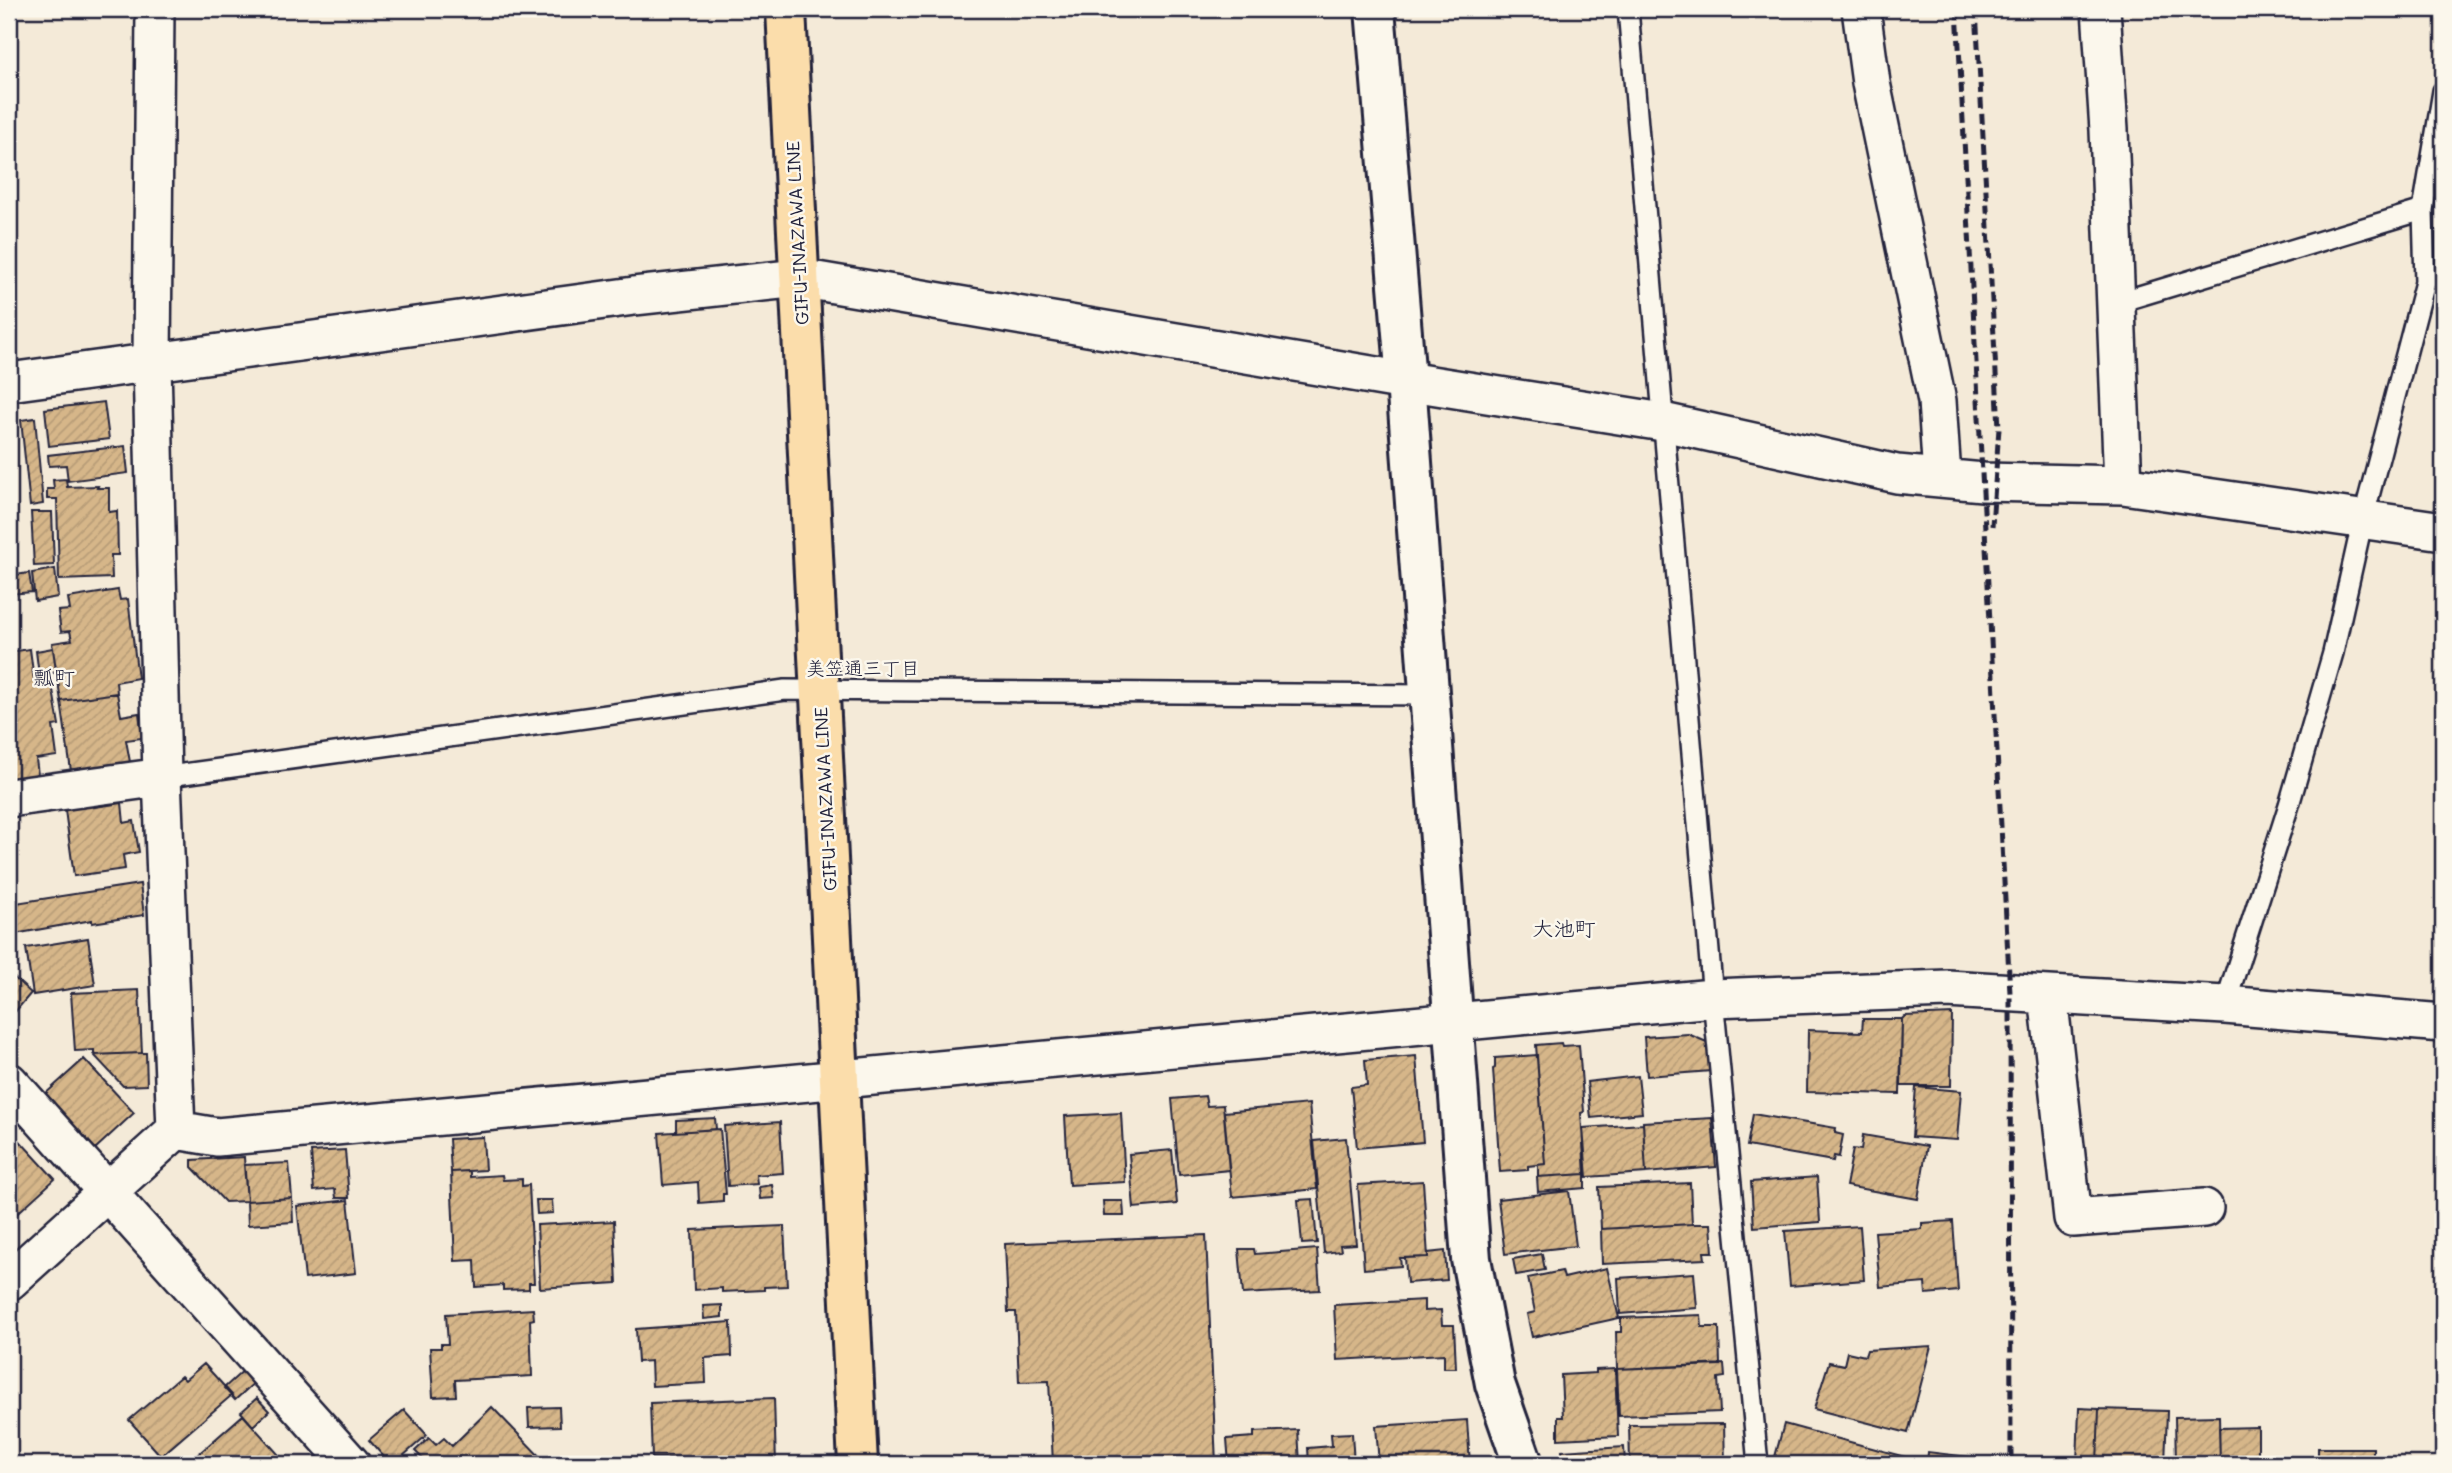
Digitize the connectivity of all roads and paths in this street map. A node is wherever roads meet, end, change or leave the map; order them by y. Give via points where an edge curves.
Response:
1 (155, 9) edge
2 (786, 9) edge
3 (1375, 9) edge
4 (1628, 9) edge
5 (1860, 9) edge
6 (2101, 9) edge
7 (2443, 91) edge
8 (2423, 210) junction
9 (799, 278) junction
10 (2116, 303) junction
11 (152, 363) junction
12 (1406, 381) junction
13 (9, 382) edge
14 (1663, 422) junction
15 (1942, 477) junction
16 (2123, 485) junction
17 (2363, 519) junction
18 (2443, 531) edge
19 (819, 690) junction
20 (1428, 695) junction
21 (162, 777) junction
22 (9, 798) edge
23 (2048, 995) junction
24 (1713, 999) junction
25 (2225, 1005) junction
26 (1452, 1023) junction
27 (2443, 1023) edge
28 (839, 1079) junction
29 (9, 1082) edge
30 (176, 1129) junction
31 (108, 1192) junction
32 (2204, 1208) dead end
33 (9, 1281) edge
34 (351, 1464) edge
35 (858, 1464) edge
36 (1523, 1464) edge
37 (1758, 1464) edge

1 - 11 street
2 - 9 main road, GIFU-INAZAWA LINE
3 - 12 street
4 - 14 lane
5 - 15 street via 1937,401
6 - 10 street
7 - 8 lane
8 - 10 lane
8 - 17 lane via 2425,282
9 - 11 street via 634,296
9 - 12 street
9 - 19 main road, GIFU-INAZAWA LINE
10 - 16 street
11 - 13 street
11 - 21 street
12 - 14 street
12 - 20 street
14 - 15 street via 1897,474
14 - 24 lane
15 - 16 street
16 - 17 street
17 - 18 street
17 - 25 lane via 2333,653
19 - 20 lane
19 - 21 lane via 785,690
19 - 28 main road, GIFU-INAZAWA LINE
20 - 26 street
21 - 22 street
21 - 30 street
23 - 24 street via 1947,989
23 - 25 street
23 - 32 street via 2073,1218
24 - 26 street
24 - 37 lane
25 - 27 street
26 - 28 street
26 - 36 street via 1471,1259 1495,1384
28 - 30 street via 218,1137
28 - 35 main road, GIFU-INAZAWA LINE
29 - 31 street
30 - 31 street
31 - 33 street
31 - 34 street

